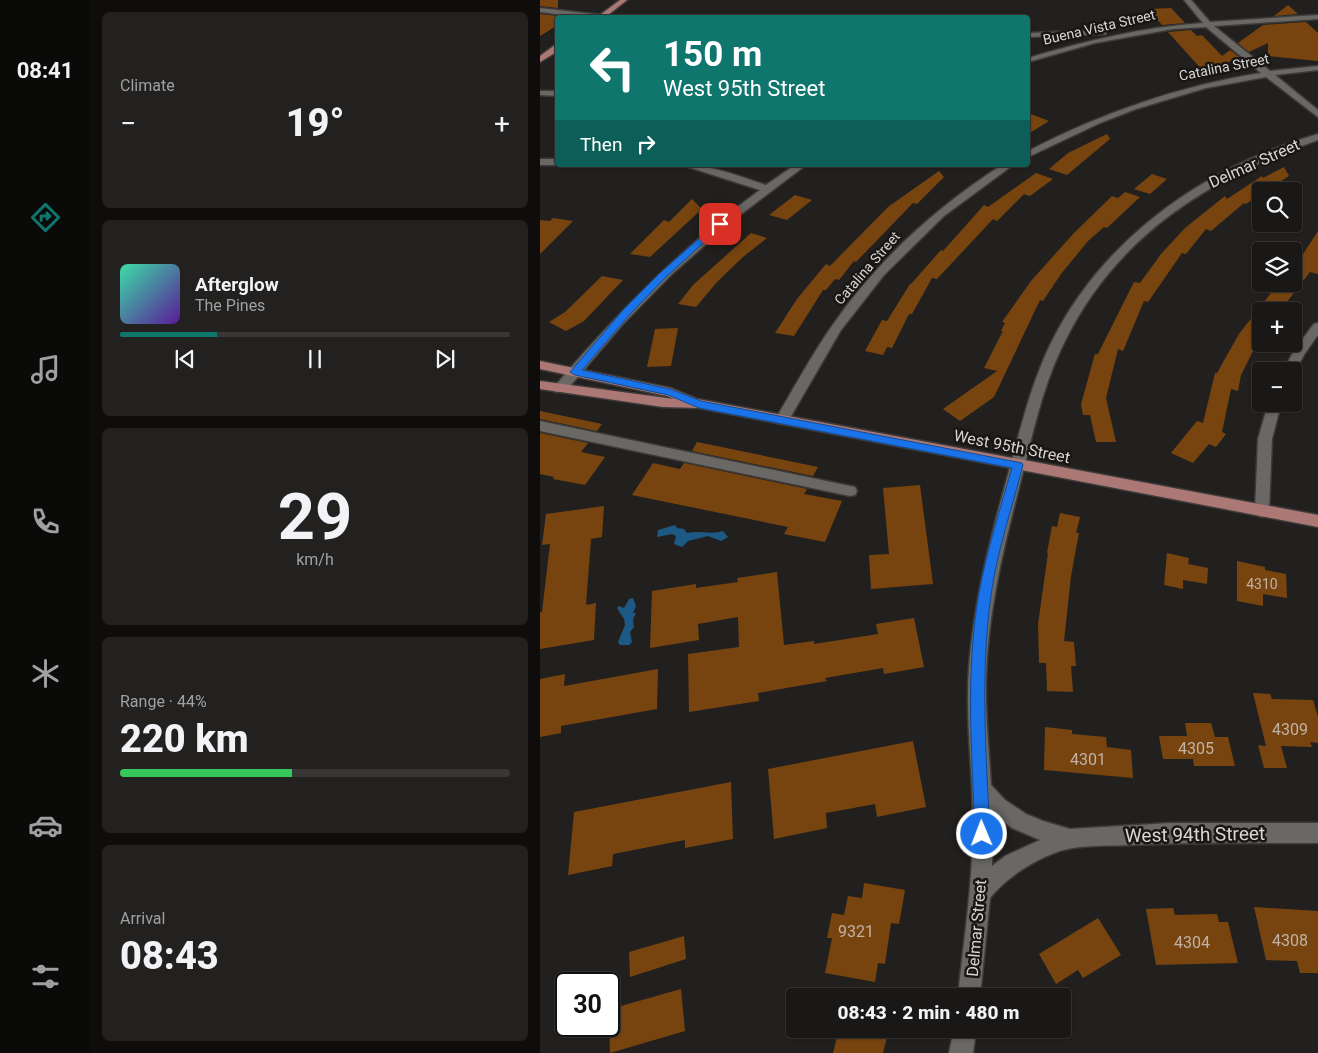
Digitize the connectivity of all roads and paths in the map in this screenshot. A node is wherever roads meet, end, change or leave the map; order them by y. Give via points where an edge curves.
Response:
1 (624, 0) edge
2 (1187, 0) edge
3 (540, 10) edge
4 (583, 15) edge
5 (603, 15) edge
6 (1318, 17) edge
7 (1207, 24) junction
8 (1173, 27) junction
9 (1030, 35) edge
10 (555, 49) edge
11 (1030, 59) edge
12 (540, 60) edge
13 (1318, 68) edge
14 (1268, 73) junction
15 (540, 93) edge
16 (555, 94) edge
17 (1318, 114) edge
18 (1318, 137) edge
19 (1030, 153) edge
20 (540, 162) edge
21 (555, 162) edge
22 (696, 167) edge
23 (798, 167) edge
24 (1005, 167) edge
25 (767, 189) junction
26 (1318, 327) edge
27 (1294, 362) edge
28 (540, 365) edge
29 (575, 372) junction
30 (540, 385) edge
31 (560, 389) junction
32 (699, 404) junction
33 (1272, 412) edge
34 (782, 420) junction
35 (540, 426) edge
36 (1018, 465) junction
37 (850, 491) dead end
38 (1262, 511) junction
39 (1318, 522) edge
40 (981, 786) junction
41 (1318, 833) edge
42 (1072, 838) junction
43 (979, 897) junction
44 (970, 988) edge
45 (964, 1038) edge
46 (962, 1053) edge

1 - 5 main road
2 - 7 street
3 - 4 street
6 - 7 street, Buena Vista Street
7 - 8 street, Buena Vista Street
7 - 14 street
8 - 9 street
8 - 11 street, Buena Vista Street via 1094,41
10 - 12 main road
13 - 14 street, Catalina Street
14 - 17 street
14 - 19 street, Catalina Street via 1192,88 1136,104 1073,130
15 - 16 street
18 - 36 street, Delmar Street via 1269,154 1203,186 1172,206 1120,251 1083,297 1059,339 1035,402
20 - 21 street
22 - 25 street
23 - 25 street
24 - 34 street, Catalina Street via 935,218 871,282 817,358
25 - 29 street via 720,224 663,275
26 - 27 street
28 - 29 main road, West 95th Street
29 - 31 street
29 - 32 main road, West 95th Street via 670,392
30 - 31 main road, West 95th Street
31 - 32 main road, West 95th Street via 663,403
32 - 34 main road, West 95th Street
33 - 38 street via 1265,439
34 - 36 main road, West 95th Street
35 - 37 street
36 - 38 main road, West 95th Street
36 - 40 street, Delmar Street via 985,593 980,636 977,700
38 - 39 main road, West 95th Street
40 - 42 street, West 94th Street via 996,806 1014,818 1039,831
40 - 43 street, Delmar Street
41 - 42 street, West 94th Street via 1170,833
42 - 43 street, West 94th Street via 1012,863 992,879
43 - 44 street, Delmar Street
45 - 46 street

